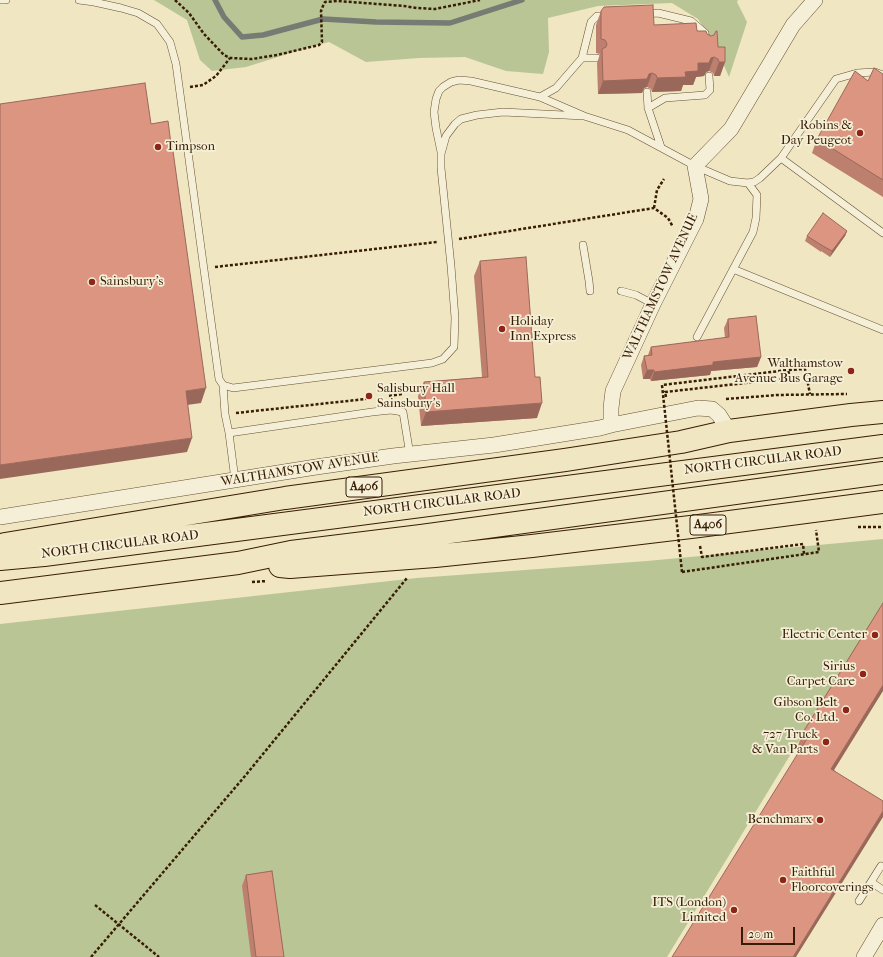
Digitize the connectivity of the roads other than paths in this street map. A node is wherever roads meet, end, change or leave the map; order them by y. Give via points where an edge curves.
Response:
1 (0, 0) edge
2 (6, 0) edge
3 (79, 0) edge
4 (800, 0) edge
5 (815, 0) edge
6 (635, 14) edge
7 (612, 15) edge
8 (793, 25) junction
9 (706, 45) edge
10 (582, 58) junction
11 (596, 58) dead end
12 (883, 75) edge
13 (709, 76) edge
14 (647, 92) edge
15 (540, 98) junction
16 (648, 108) junction
17 (584, 116) junction
18 (661, 147) junction
19 (441, 154) junction
20 (781, 158) junction
21 (695, 166) junction
22 (748, 183) junction
23 (883, 233) edge
24 (583, 245) dead end
25 (733, 269) junction
26 (590, 291) dead end
27 (621, 291) dead end
28 (653, 304) junction
29 (883, 330) edge
30 (697, 337) dead end
31 (223, 385) junction
32 (883, 412) edge
33 (606, 427) junction
34 (729, 431) junction
35 (229, 433) junction
36 (883, 446) edge
37 (410, 454) junction
38 (883, 472) edge
39 (235, 480) junction
40 (883, 502) edge
41 (0, 517) edge
42 (0, 546) edge
43 (0, 559) edge
44 (238, 563) junction
45 (0, 593) edge
46 (880, 866) dead end
47 (870, 882) junction
48 (883, 890) edge
49 (859, 901) dead end
50 (883, 925) edge
51 (864, 957) edge

1 - 2 lane
3 - 31 lane via 138,13 158,24 170,42 176,64 219,379
4 - 8 street
5 - 8 street
6 - 9 lane via 658,13 691,21 705,33
7 - 10 lane via 597,16 591,22
8 - 21 street via 732,129
10 - 11 lane
10 - 15 lane via 556,88
12 - 20 lane via 875,72 857,72 836,79
13 - 16 lane via 710,90 705,95 665,98
14 - 16 lane
15 - 17 lane
15 - 19 lane via 471,81 459,80 447,84 439,91 434,107
16 - 18 lane
17 - 18 lane via 628,130
17 - 19 lane via 503,112 461,119 446,136
18 - 21 lane
19 - 31 lane via 455,318 454,347 443,359 432,363 233,388
20 - 22 lane via 760,178
20 - 23 lane
21 - 22 lane via 730,181
21 - 28 street, WALTHAMSTOW AVENUE via 701,198 696,219
22 - 25 lane via 757,195 756,218 753,232
24 - 26 lane
25 - 29 lane
25 - 30 lane
27 - 28 lane
28 - 33 street, WALTHAMSTOW AVENUE via 613,391
31 - 35 lane
32 - 34 highway, A406
33 - 34 street, WALTHAMSTOW AVENUE via 698,408 712,409
33 - 37 street, WALTHAMSTOW AVENUE via 494,445
34 - 42 highway, A406 via 681,442 285,498
35 - 37 lane via 391,410 403,412
35 - 39 lane
36 - 43 highway, NORTH CIRCULAR ROAD / A406
37 - 39 street, WALTHAMSTOW AVENUE
38 - 44 highway, NORTH CIRCULAR ROAD / A406 via 291,552
39 - 41 street, WALTHAMSTOW AVENUE
40 - 44 highway, A406 via 443,555 290,567
44 - 45 highway, A406
46 - 47 lane
47 - 48 lane
47 - 49 lane
50 - 51 street

